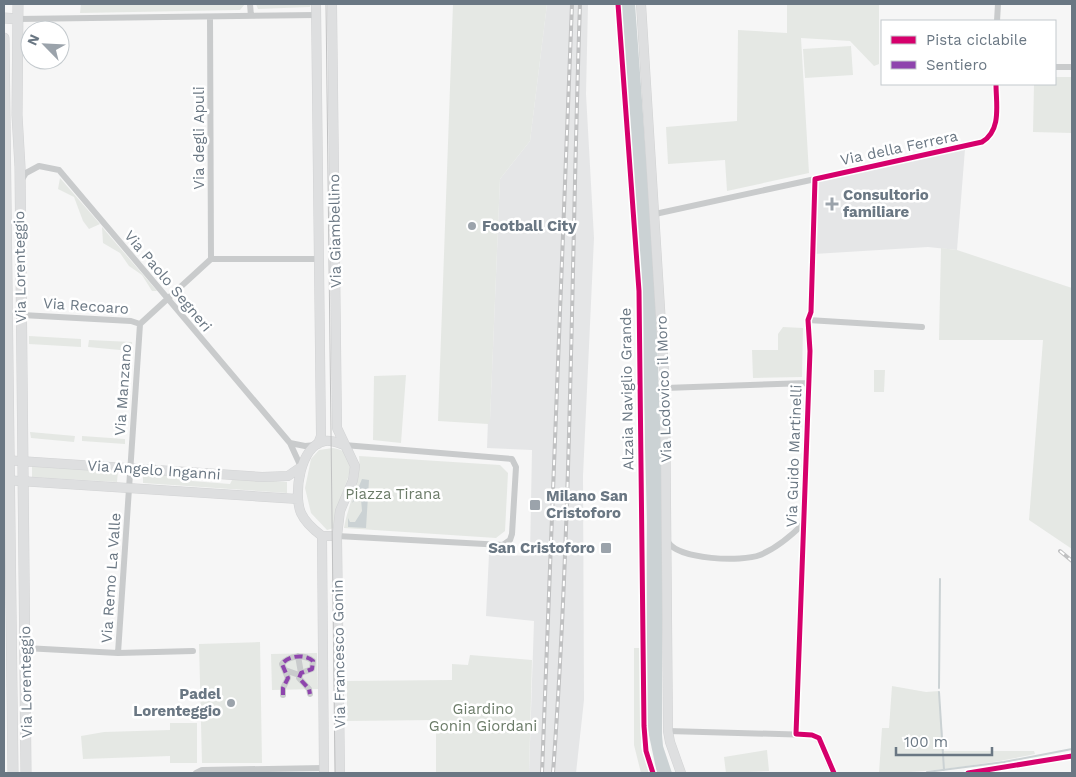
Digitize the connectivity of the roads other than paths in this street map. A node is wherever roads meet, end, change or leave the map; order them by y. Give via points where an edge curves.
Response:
1 (18, 4) edge
2 (250, 4) edge
3 (316, 4) edge
4 (332, 4) edge
5 (618, 4) edge
6 (641, 4) edge
7 (998, 4) edge
8 (316, 14) junction
9 (250, 16) junction
10 (210, 17) junction
11 (4, 18) edge
12 (18, 19) junction
13 (997, 20) edge
14 (4, 38) edge
15 (1056, 67) edge
16 (1072, 67) edge
17 (4, 72) edge
18 (18, 73) junction
19 (996, 85) edge
20 (4, 154) edge
21 (19, 158) junction
22 (815, 179) junction
23 (20, 184) junction
24 (655, 214) junction
25 (6, 247) junction
26 (20, 247) junction
27 (211, 259) junction
28 (319, 259) junction
29 (168, 298) junction
30 (5, 315) edge
31 (22, 315) junction
32 (808, 320) junction
33 (140, 324) junction
34 (922, 327) dead end
35 (8, 382) junction
36 (22, 382) junction
37 (808, 383) junction
38 (665, 388) junction
39 (290, 443) junction
40 (318, 444) junction
41 (344, 446) junction
42 (6, 460) edge
43 (23, 460) junction
44 (301, 467) junction
45 (130, 468) junction
46 (7, 480) edge
47 (24, 482) junction
48 (129, 489) junction
49 (298, 498) junction
50 (804, 523) junction
51 (11, 531) junction
52 (24, 531) junction
53 (322, 536) junction
54 (337, 536) junction
55 (670, 549) junction
56 (8, 645) edge
57 (25, 648) junction
58 (193, 651) dead end
59 (118, 653) junction
60 (298, 656) junction
61 (285, 670) junction
62 (300, 674) junction
63 (310, 694) dead end
64 (283, 695) dead end
65 (668, 731) junction
66 (796, 734) junction
67 (324, 771) edge
68 (13, 773) edge
69 (26, 773) edge
70 (196, 773) edge
71 (340, 773) edge
72 (653, 773) edge
73 (680, 773) edge
74 (834, 773) edge

1 - 12 main road, Via Lorenteggio
2 - 9 street
3 - 8 street, Via Giambellino
4 - 41 street, Via Giambellino via 337,428
5 - 72 street, Alzaia Naviglio Grande via 638,291 644,726 646,751
6 - 24 street, Via Lodovico il Moro
7 - 13 street
8 - 9 street
8 - 28 street, Via Giambellino
9 - 10 street
10 - 12 street
10 - 27 street, Via degli Apuli
11 - 12 main road
12 - 18 main road, Via Lorenteggio
14 - 17 main road, Via Lorenteggio
15 - 16 street
17 - 18 main road
17 - 20 main road, Via Lorenteggio
18 - 21 main road, Via Lorenteggio
19 - 22 street, Via della Ferrera via 996,125 987,138 976,144
20 - 21 main road
20 - 25 main road, Via Lorenteggio
21 - 23 main road, Via Lorenteggio
22 - 24 street, Via della Ferrera
22 - 32 street, Via Guido Martinelli via 811,312
23 - 26 main road, Via Lorenteggio
23 - 29 street, Via Paolo Segneri via 33,168 44,165 59,170
24 - 38 street, Via Lodovico il Moro
25 - 26 main road
25 - 30 main road, Via Lorenteggio
26 - 31 main road, Via Lorenteggio
27 - 28 street
27 - 29 street, Via Recoaro
28 - 40 street, Via Giambellino via 321,436
29 - 33 street, Via Recoaro
29 - 39 street, Via Paolo Segneri
30 - 35 main road, Via Lorenteggio
31 - 33 street, Via Recoaro
31 - 36 main road, Via Lorenteggio
32 - 34 street
32 - 37 street, Via Guido Martinelli
33 - 45 street, Via Manzano
35 - 36 main road
35 - 42 main road, Via Lorenteggio
36 - 43 main road, Via Lorenteggio
37 - 38 street
37 - 50 street, Via Guido Martinelli
38 - 55 street, Via Lodovico il Moro
39 - 40 street
39 - 44 street, Via Paolo Segneri
40 - 41 street via 329,441
40 - 44 street
41 - 54 street via 353,460 355,473 342,504
41 - 54 street via 512,459 516,467 512,534 503,545
42 - 43 street, Via Angelo Inganni
42 - 46 main road, Via Lorenteggio
43 - 45 street, Via Angelo Inganni
43 - 47 main road, Via Lorenteggio
44 - 45 street, Via Angelo Inganni via 288,476 262,477
44 - 49 street
45 - 48 street, Via Manzano
46 - 47 street, Via Angelo Inganni
46 - 51 main road, Via Lorenteggio
47 - 48 street, Via Angelo Inganni
47 - 52 main road, Via Lorenteggio
48 - 49 street, Via Angelo Inganni
48 - 59 street, Via Remo La Valle
49 - 53 street via 305,520
50 - 55 street via 768,550 748,558 693,556
50 - 66 street, Via Guido Martinelli
51 - 52 street
51 - 56 main road, Via Lorenteggio
52 - 57 main road, Via Lorenteggio
53 - 54 street
53 - 67 street, Via Francesco Gonin
54 - 71 street, Via Francesco Gonin
55 - 65 street, Via Lodovico il Moro
56 - 68 main road, Via Lorenteggio
57 - 59 street
57 - 69 main road, Via Lorenteggio
58 - 59 street, Via Remo La Valle
60 - 61 street via 284,661 282,667
60 - 62 street
60 - 62 street via 308,658 313,664 312,669
61 - 62 street
61 - 64 street via 288,678
62 - 63 street via 299,680
65 - 66 street
65 - 73 street, Via Lodovico il Moro
66 - 74 street via 818,738
67 - 70 street, Via Francesco Gonin via 202,770

